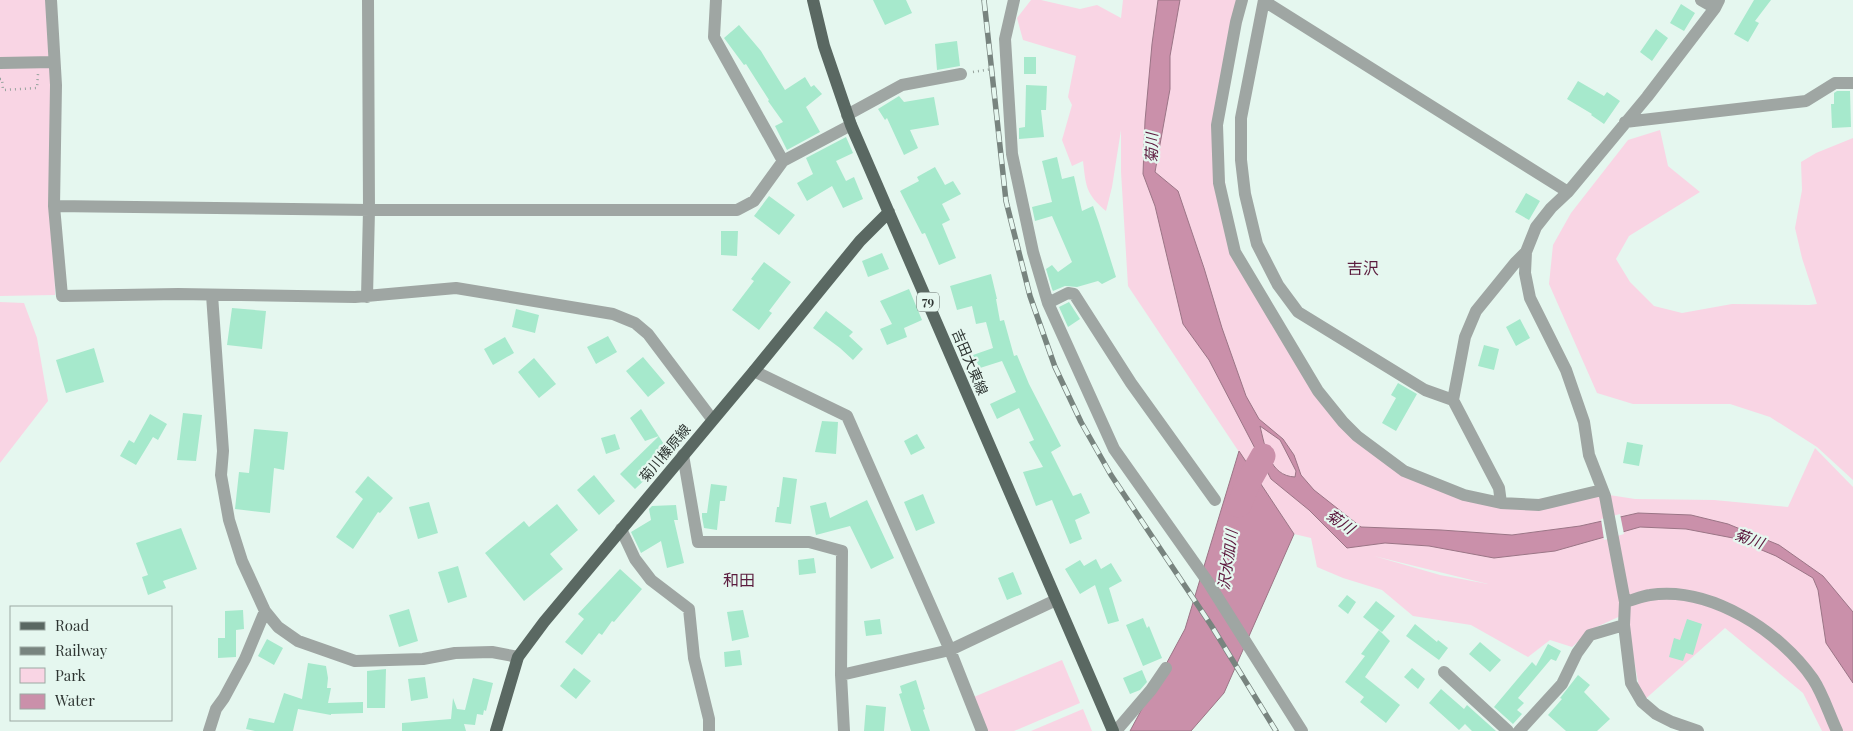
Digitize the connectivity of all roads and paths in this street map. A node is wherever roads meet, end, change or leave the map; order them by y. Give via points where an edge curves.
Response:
1 (52, 0) edge
2 (368, 0) edge
3 (716, 0) edge
4 (813, 0) edge
5 (1014, 0) edge
6 (1242, 0) edge
7 (1264, 0) edge
8 (1701, 0) edge
9 (1717, 4) edge
10 (54, 62) junction
11 (995, 62) dead end
12 (0, 63) edge
13 (40, 63) junction
14 (961, 74) joint
15 (0, 78) edge
16 (1853, 83) edge
17 (849, 120) junction
18 (1625, 122) junction
19 (783, 162) junction
20 (1568, 192) junction
21 (54, 206) junction
22 (369, 210) junction
23 (889, 212) junction
24 (1526, 252) junction
25 (212, 295) junction
26 (367, 296) junction
27 (1048, 303) junction
28 (754, 371) junction
29 (1453, 400) junction
30 (712, 419) junction
31 (683, 455) junction
32 (1603, 493) junction
33 (1215, 500) dead end
34 (1501, 503) junction
35 (621, 529) junction
36 (1624, 599) junction
37 (1056, 600) junction
38 (265, 611) junction
39 (1624, 625) junction
40 (950, 650) junction
41 (518, 657) junction
42 (1166, 668) dead end
43 (1444, 672) dead end
44 (841, 675) junction
45 (209, 731) edge
46 (496, 731) edge
47 (709, 731) edge
48 (844, 731) edge
49 (982, 731) edge
50 (1115, 731) edge
51 (1302, 731) edge
52 (1508, 731) edge
53 (1520, 731) edge
54 (1698, 731) edge
55 (1837, 731) edge

1 - 10 street
2 - 22 street
3 - 19 street via 714,37
4 - 17 main road, 吉田大東線 / 79 via 824,46
5 - 27 street via 1005,40 1012,154 1033,252
6 - 34 street via 1217,125 1219,183 1235,252 1318,391 1357,436 1412,474 1464,495
7 - 20 street
7 - 29 street via 1241,118 1244,186 1258,244 1278,285 1298,312 1425,390
8 - 9 street
9 - 18 street
10 - 13 street
10 - 21 street
11 - 14 path via 992,69
12 - 13 street
13 - 15 path via 36,88 3,90
14 - 17 street via 902,85
16 - 18 street via 1835,83 1806,101
17 - 19 street
17 - 23 main road, 吉田大東線 / 79
18 - 20 street
19 - 22 street via 754,201 737,210
20 - 24 street via 1536,227
21 - 22 street
21 - 25 street via 62,296
22 - 26 street
23 - 28 main road, 菊川榛原線 via 860,241
23 - 37 main road, 吉田大東線 / 79
24 - 29 street via 1476,311 1465,337
24 - 32 street via 1525,273 1530,298 1566,370
25 - 26 street
25 - 38 street via 223,451 221,475 229,520 242,561
26 - 30 street via 456,288 613,314 635,323 648,334
27 - 33 street via 1068,293 1074,294 1131,383
27 - 51 street via 1114,449 1208,582
28 - 30 main road, 菊川榛原線
28 - 40 street via 847,416
29 - 34 street via 1500,488
30 - 31 main road, 菊川榛原線
31 - 35 main road, 菊川榛原線
31 - 44 street via 698,542 809,542 842,551
32 - 34 street via 1539,505
32 - 36 street
35 - 41 main road, 菊川榛原線
35 - 47 street via 635,559 651,580 688,609
36 - 39 street
36 - 55 street via 1672,594 1706,600 1748,618 1783,643 1813,680
37 - 40 street
37 - 50 main road, 吉田大東線 / 79
38 - 41 street via 278,627 298,641 355,661 492,652
38 - 45 street via 245,659 216,709
39 - 53 street via 1590,635 1562,684
39 - 54 street via 1630,683 1642,702 1656,714
40 - 44 street
40 - 49 street
41 - 46 main road, 菊川榛原線
42 - 50 street
43 - 52 street
44 - 48 street

